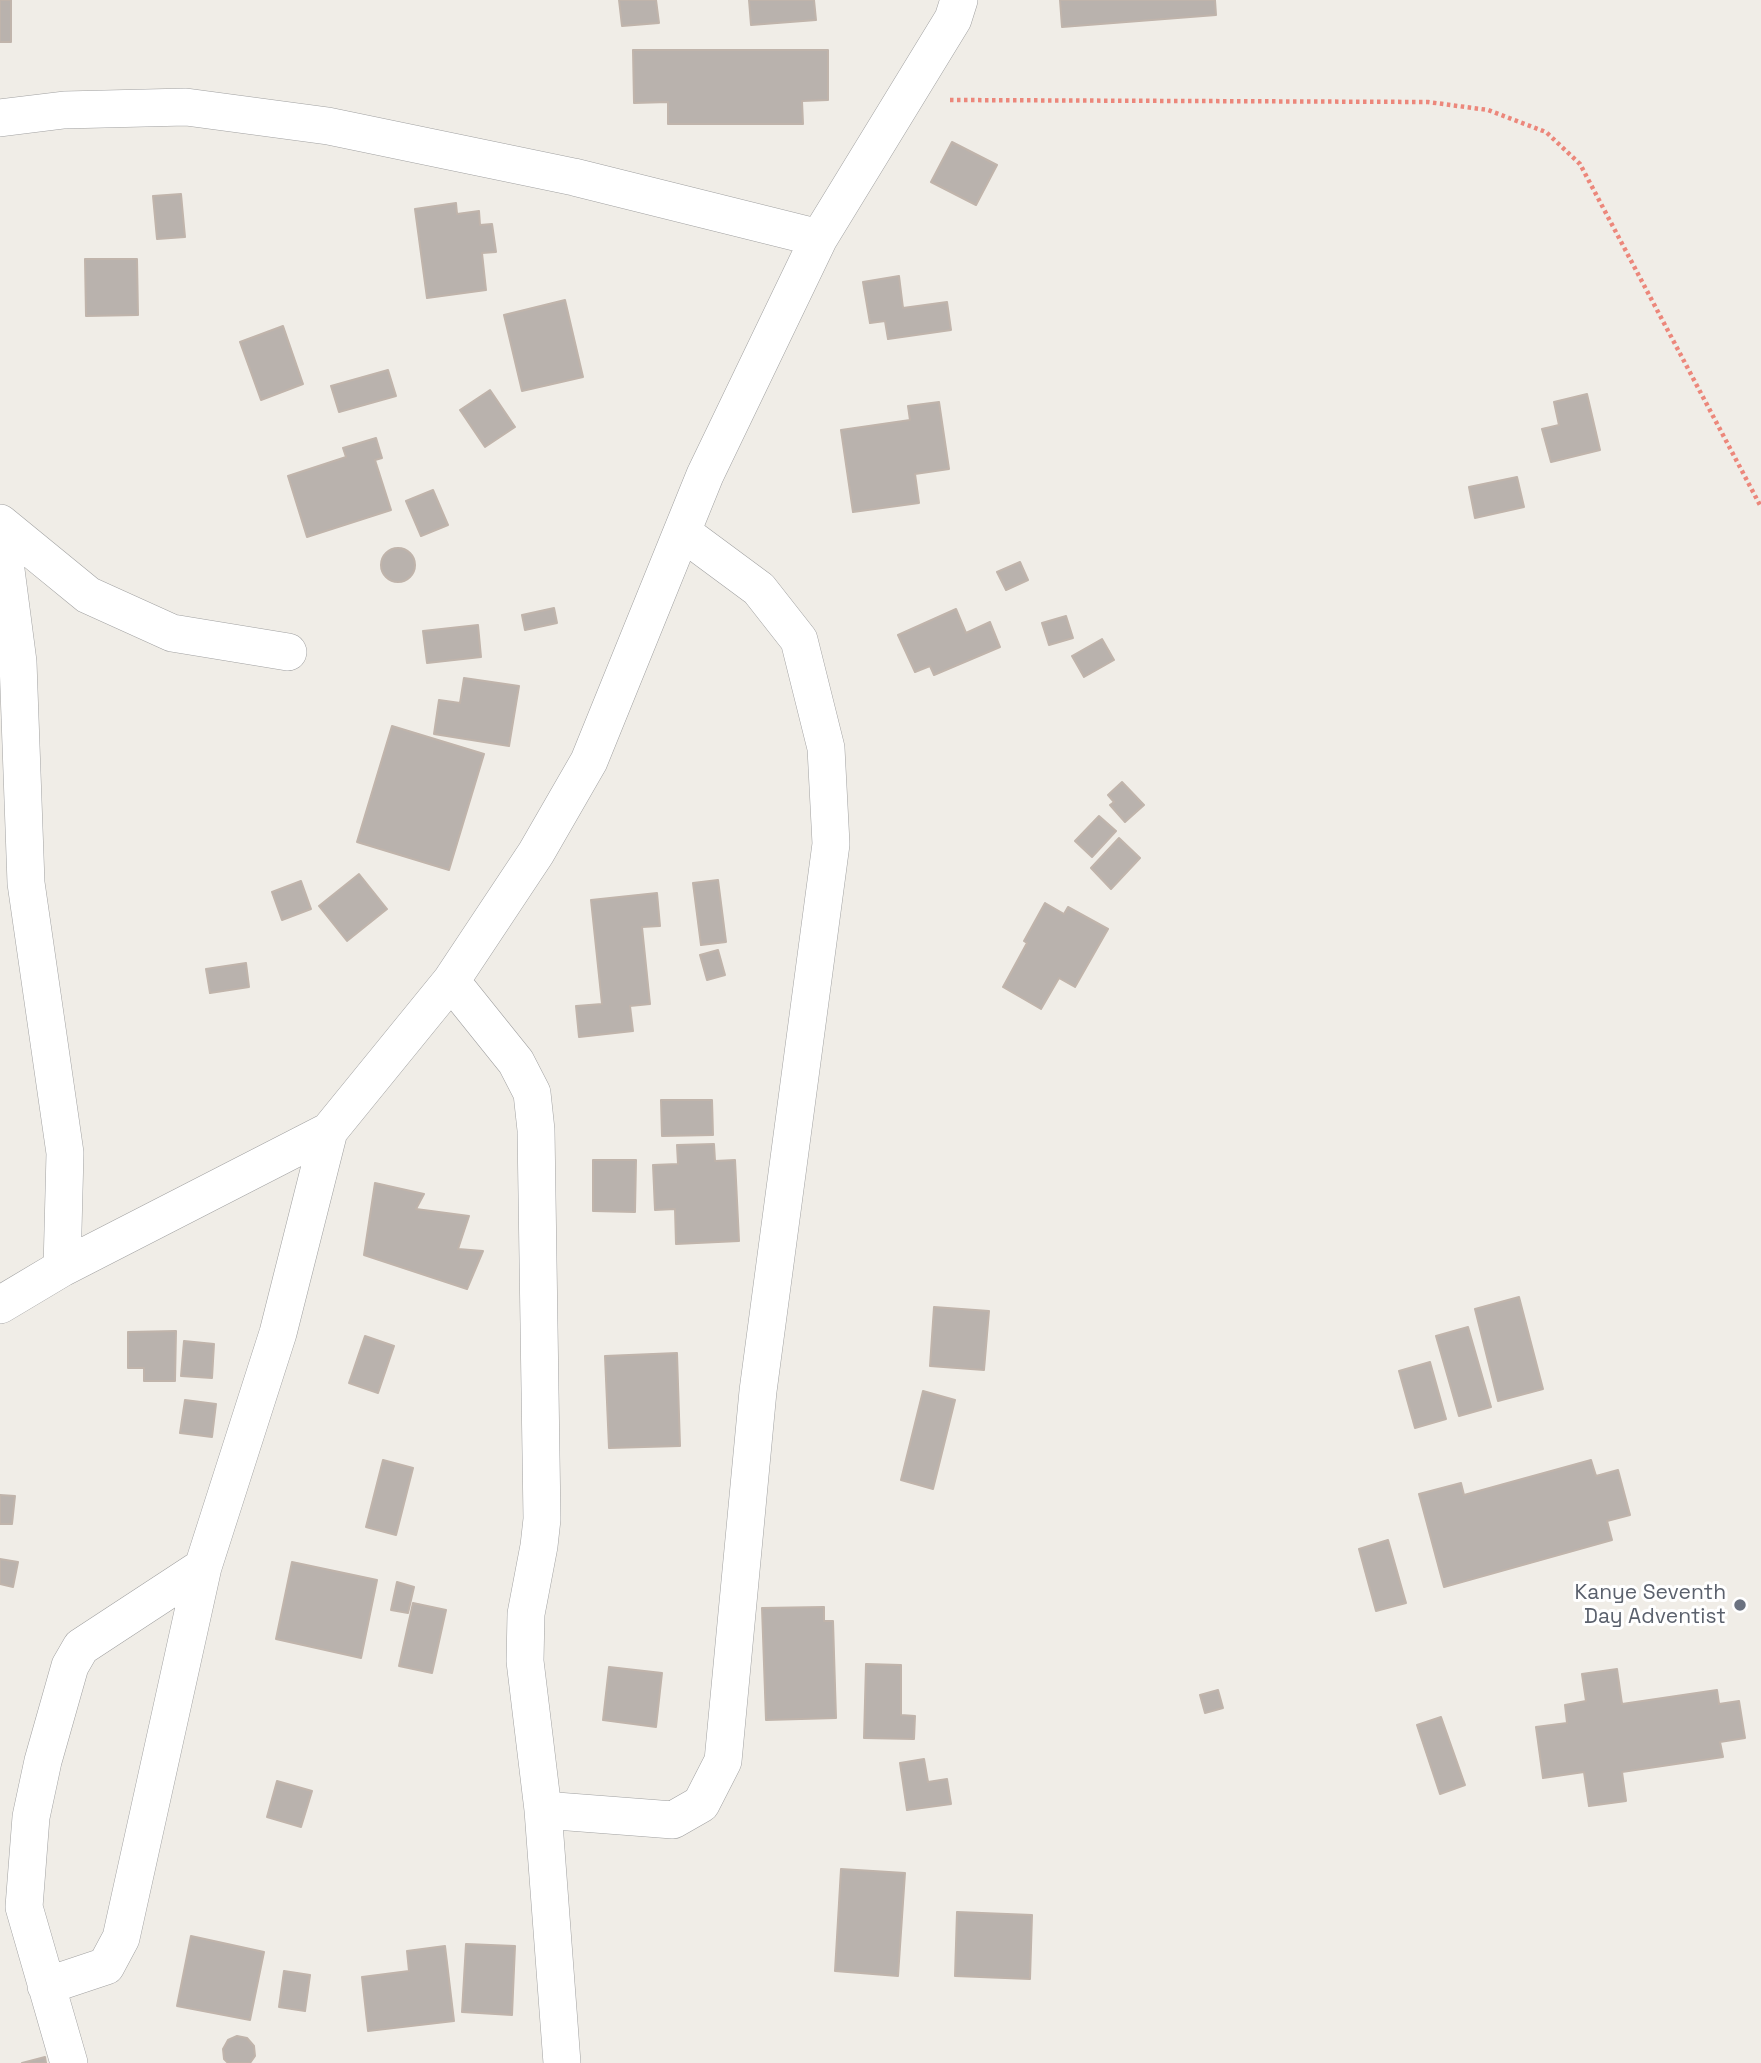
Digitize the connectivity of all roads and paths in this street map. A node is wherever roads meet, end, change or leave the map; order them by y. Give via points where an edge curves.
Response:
1 (959, 0) edge
2 (904, 100) junction
3 (0, 118) edge
4 (819, 238) junction
5 (1761, 507) edge
6 (0, 523) edge
7 (682, 532) junction
8 (288, 652) dead end
9 (451, 981) junction
10 (329, 1131) junction
11 (62, 1268) junction
12 (0, 1305) edge
13 (204, 1567) junction
14 (543, 1810) junction
15 (32, 1817) junction
16 (0, 1852) edge
17 (46, 1986) junction
18 (69, 2063) edge
19 (562, 2063) edge

1 - 2 street via 953,19
2 - 4 street
2 - 5 path via 1428,102 1488,110 1546,132 1580,164
3 - 4 street via 64,110 186,107 315,125 574,177
4 - 7 street
6 - 8 street via 88,596 172,633
6 - 11 street via 18,662 26,883 65,1153
7 - 9 street via 589,761 536,853
7 - 14 street via 759,589 799,640 826,748 831,844 758,1391 723,1761 701,1804 673,1819
9 - 10 street
9 - 14 street via 516,1062 532,1093 542,1519 526,1614 525,1661
10 - 11 street
10 - 13 street via 278,1333
11 - 12 street
13 - 15 street via 80,1647 70,1666 43,1761
13 - 17 street via 121,1938 106,1966
14 - 19 street
15 - 16 street
15 - 17 street via 23,1907
17 - 18 street

